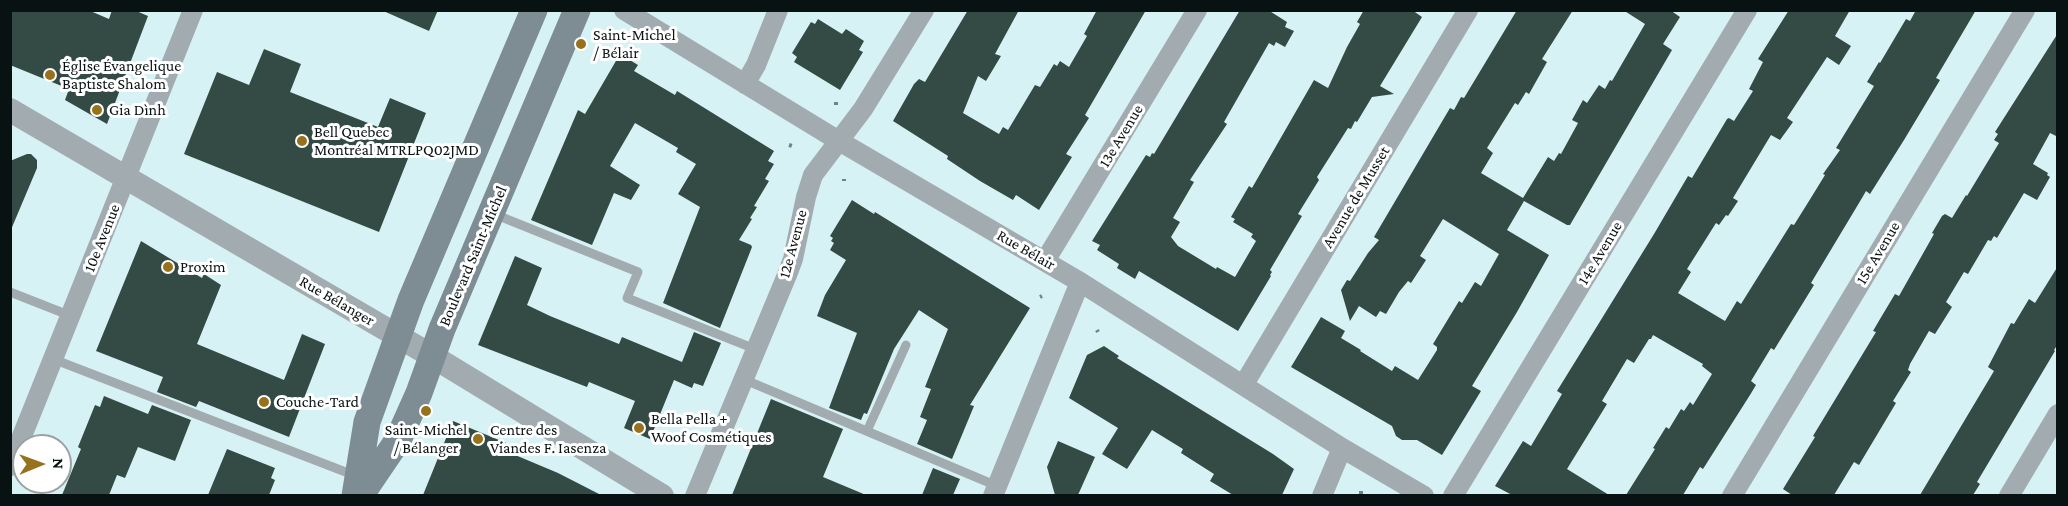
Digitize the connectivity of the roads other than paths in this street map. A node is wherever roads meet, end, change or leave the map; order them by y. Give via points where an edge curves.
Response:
1 (534, 10) edge
2 (577, 10) edge
3 (624, 10) edge
4 (778, 10) edge
5 (924, 10) edge
6 (1197, 10) edge
7 (1468, 10) edge
8 (1747, 10) edge
9 (2025, 10) edge
10 (192, 11) edge
11 (745, 84) junction
12 (10, 110) edge
13 (839, 141) junction
14 (125, 179) junction
15 (492, 213) junction
16 (1045, 261) junction
17 (1080, 282) junction
18 (10, 292) edge
19 (71, 316) junction
20 (399, 336) junction
21 (906, 345) dead end
22 (755, 350) junction
23 (432, 356) junction
24 (53, 359) junction
25 (743, 379) junction
26 (1244, 384) junction
27 (2058, 414) edge
28 (867, 431) junction
29 (1342, 448) junction
30 (10, 466) edge
31 (357, 489) edge
32 (995, 491) edge
33 (662, 495) edge
34 (695, 495) edge
35 (1322, 495) edge
36 (1424, 495) edge
37 (1454, 495) edge
38 (1732, 495) edge
39 (2009, 495) edge

1 - 20 main road
2 - 15 main road, Boulevard Saint-Michel
3 - 11 street, Rue Bélair
4 - 11 street
5 - 13 street, 12e Avenue
6 - 16 street, 13e Avenue
7 - 26 street, Avenue de Musset
8 - 37 street, 14e Avenue
9 - 38 street, 15e Avenue
10 - 14 street, 10e Avenue
11 - 13 street, Rue Bélair
12 - 14 street, Rue Bélanger
13 - 16 street, Rue Bélair
13 - 22 street, 12e Avenue via 813,175 793,259
14 - 19 street, 10e Avenue
14 - 20 street, Rue Bélanger
15 - 22 lane via 638,272 627,298
15 - 23 main road, Boulevard Saint-Michel
16 - 17 street, Rue Bélair
17 - 26 street, Rue Bélair
17 - 32 street
18 - 19 lane
19 - 24 street, 10e Avenue
20 - 23 street, Rue Bélanger
20 - 31 main road via 367,422
21 - 28 lane
22 - 25 street, 12e Avenue
23 - 31 main road, Boulevard Saint-Michel via 398,440
23 - 33 street, Rue Bélanger
24 - 30 street, 10e Avenue
24 - 31 lane
25 - 28 lane
25 - 34 street, 12e Avenue
26 - 29 street, Rue Bélair
27 - 39 street
28 - 32 lane
29 - 35 street
29 - 36 street, Rue Bélair

